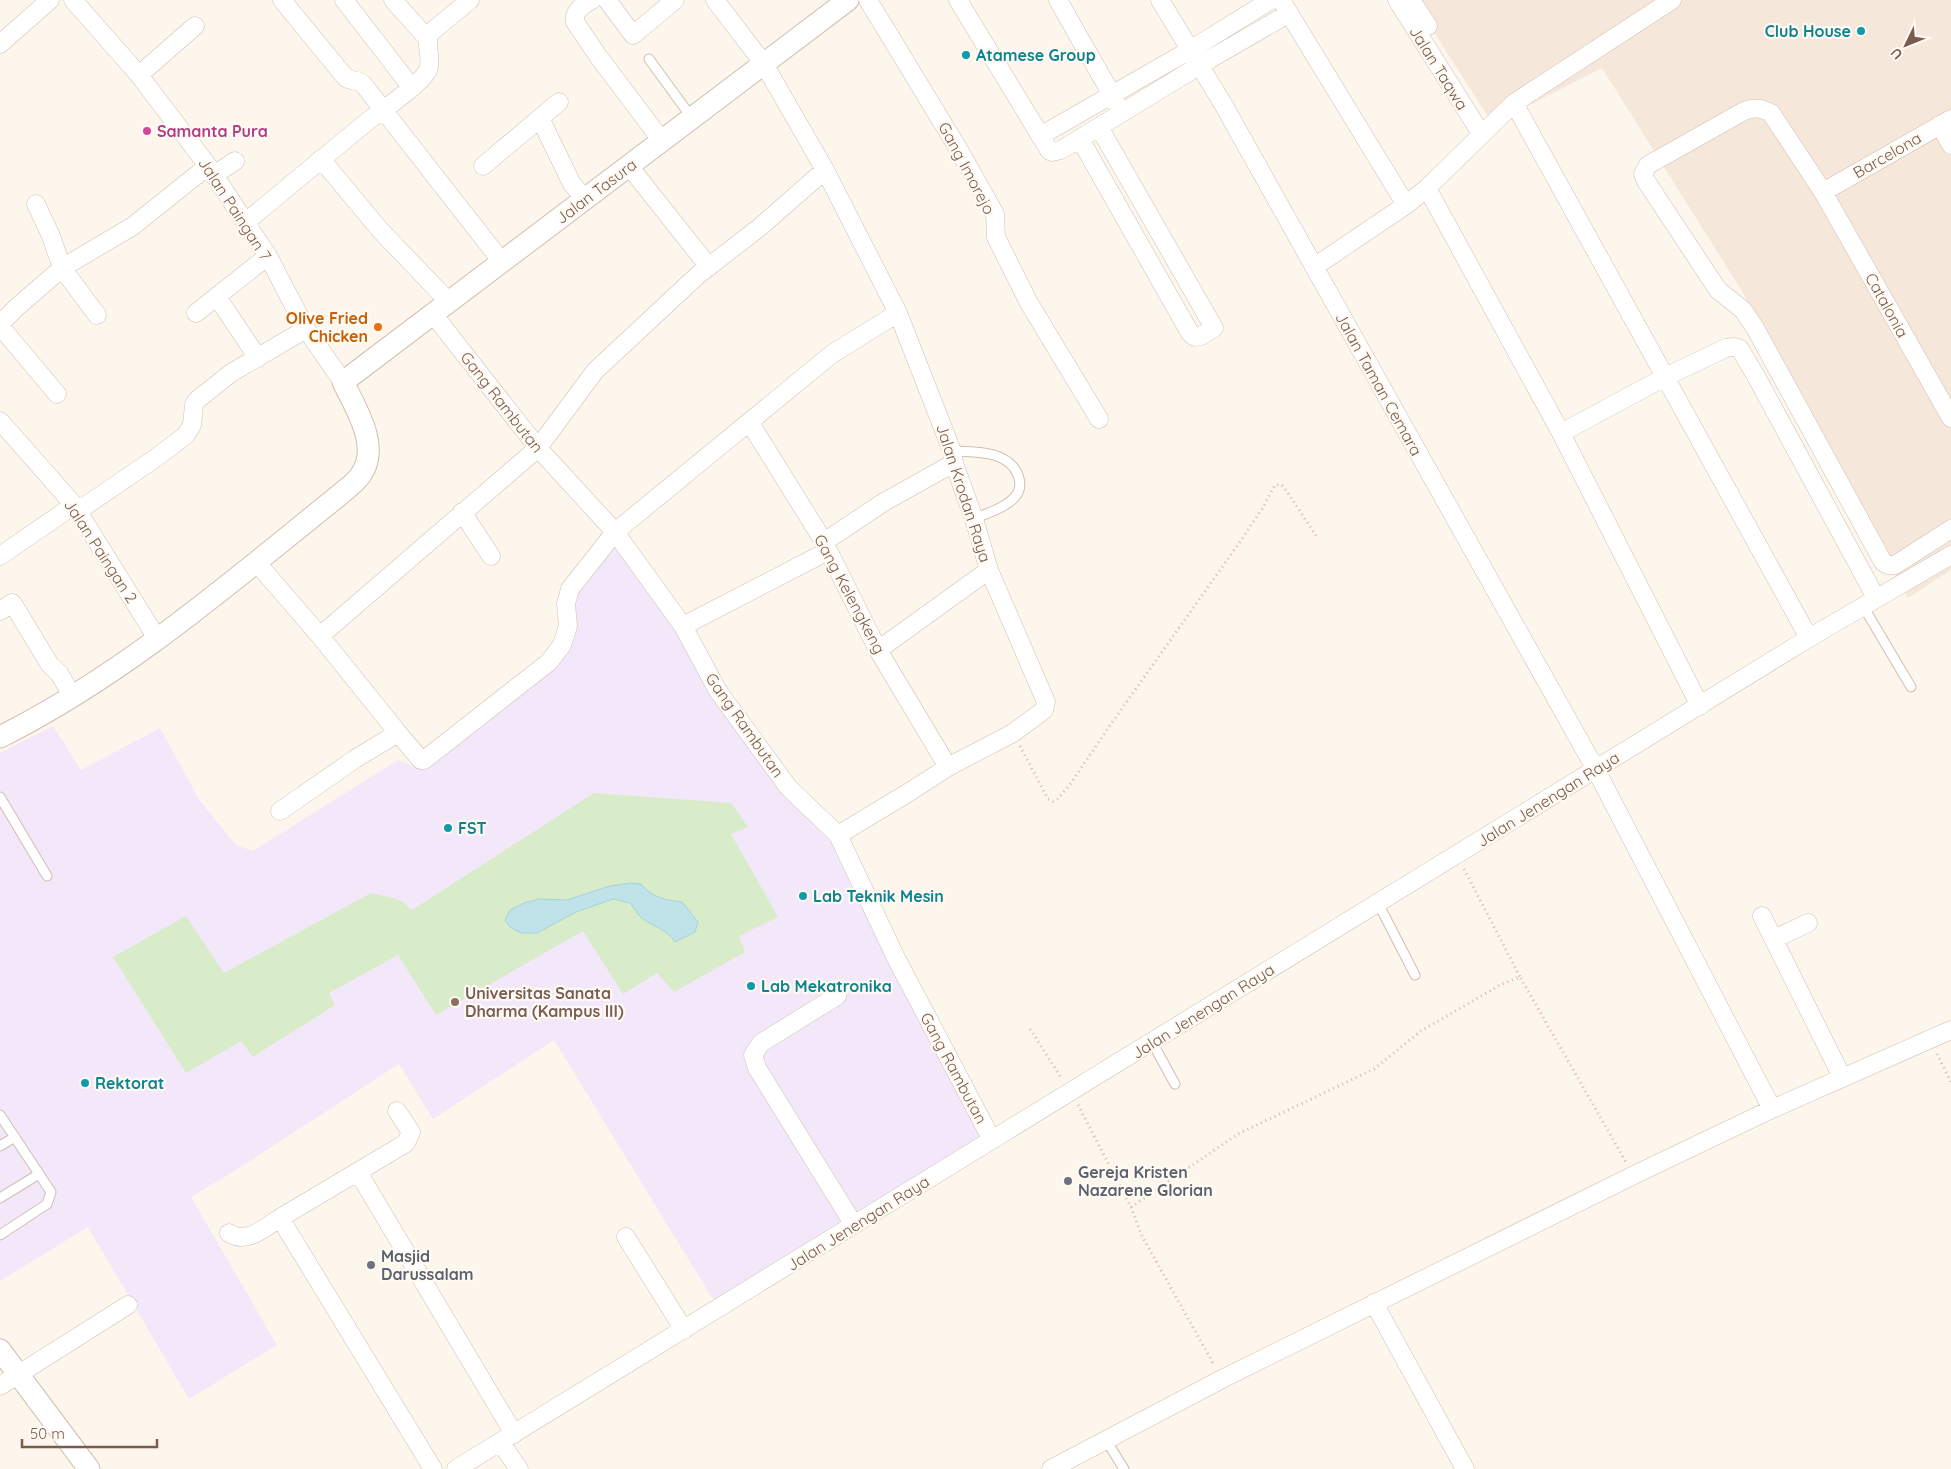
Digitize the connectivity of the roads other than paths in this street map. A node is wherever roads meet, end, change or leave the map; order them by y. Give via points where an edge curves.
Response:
1 (50, 0) edge
2 (74, 0) edge
3 (282, 0) edge
4 (344, 0) edge
5 (393, 0) edge
6 (470, 0) edge
7 (592, 0) edge
8 (607, 0) edge
9 (675, 0) edge
10 (715, 0) edge
11 (848, 0) edge
12 (868, 0) edge
13 (958, 0) edge
14 (1058, 0) edge
15 (1160, 0) edge
16 (1271, 0) edge
17 (1397, 0) edge
18 (1672, 0) edge
19 (1415, 6) edge
20 (1285, 7) edge
21 (195, 26) dead end
22 (427, 38) junction
23 (0, 44) edge
24 (1190, 50) junction
25 (649, 59) dead end
26 (764, 64) junction
27 (1200, 65) junction
28 (139, 75) junction
29 (412, 88) junction
30 (1112, 94) junction
31 (559, 102) dead end
32 (1514, 103) junction
33 (383, 110) junction
34 (1122, 113) junction
35 (540, 118) junction
36 (692, 118) junction
37 (1946, 122) edge
38 (1099, 127) junction
39 (1486, 131) junction
40 (1040, 136) junction
41 (1080, 139) junction
42 (662, 141) junction
43 (1951, 145) edge
44 (321, 159) junction
45 (235, 161) dead end
46 (483, 166) dead end
47 (629, 166) junction
48 (211, 170) junction
49 (825, 170) junction
50 (1427, 188) junction
51 (1136, 192) junction
52 (1824, 192) junction
53 (585, 199) junction
54 (1116, 203) junction
55 (36, 204) dead end
56 (1406, 205) junction
57 (246, 222) junction
58 (1170, 251) junction
59 (268, 256) junction
60 (502, 262) junction
61 (1149, 262) junction
62 (709, 267) junction
63 (1314, 267) junction
64 (62, 268) junction
65 (217, 297) junction
66 (441, 308) junction
67 (196, 313) dead end
68 (898, 313) junction
69 (97, 315) dead end
70 (0, 325) edge
71 (306, 329) junction
72 (258, 358) junction
73 (1665, 377) junction
74 (343, 382) junction
75 (58, 394) dead end
76 (1951, 418) edge
77 (1099, 419) dead end
78 (0, 421) edge
79 (750, 423) junction
80 (1561, 433) junction
81 (538, 448) junction
82 (953, 457) junction
83 (76, 508) junction
84 (462, 512) junction
85 (974, 518) junction
86 (1951, 529) edge
87 (615, 532) junction
88 (826, 547) junction
89 (0, 556) edge
90 (491, 556) dead end
91 (1951, 556) edge
92 (256, 562) junction
93 (989, 570) junction
94 (1869, 602) junction
95 (0, 611) edge
96 (683, 626) junction
97 (320, 636) junction
98 (1809, 638) junction
99 (158, 640) junction
100 (878, 650) junction
101 (1911, 687) dead end
102 (72, 696) junction
103 (1700, 706) junction
104 (398, 733) junction
105 (0, 738) edge
106 (948, 767) junction
107 (1596, 770) junction
108 (0, 796) edge
109 (280, 811) dead end
110 (838, 835) junction
111 (47, 876) dead end
112 (1378, 903) junction
113 (1762, 916) dead end
114 (1808, 923) dead end
115 (1774, 939) junction
116 (1416, 975) dead end
117 (837, 996) dead end
118 (1951, 1030) edge
119 (1152, 1042) junction
120 (1842, 1078) junction
121 (1175, 1084) dead end
122 (1772, 1108) junction
123 (397, 1111) dead end
124 (0, 1115) edge
125 (15, 1137) junction
126 (992, 1140) junction
127 (0, 1146) edge
128 (358, 1172) junction
129 (39, 1174) junction
130 (0, 1198) edge
131 (280, 1218) junction
132 (854, 1225) junction
133 (229, 1234) dead end
134 (0, 1235) edge
135 (626, 1237) dead end
136 (1374, 1303) junction
137 (128, 1304) dead end
138 (684, 1330) junction
139 (0, 1350) edge
140 (19, 1376) junction
141 (0, 1386) edge
142 (507, 1438) junction
143 (1106, 1440) junction
144 (89, 1469) edge
145 (433, 1469) edge
146 (456, 1469) edge
147 (519, 1469) edge
148 (1051, 1469) edge
149 (1124, 1469) edge
150 (1465, 1469) edge

1 - 23 street
2 - 28 street, Jalan Paingan 7
3 - 33 street via 345,77 360,82
4 - 29 street
5 - 22 street
6 - 22 street via 439,24
7 - 42 street via 578,10 575,22
8 - 9 street via 633,35
10 - 26 street, Jalan Krodan Raya
11 - 26 street, Jalan Tasura
12 - 77 street, Gang Imorejo via 995,214 996,237 1004,253
13 - 40 street
14 - 30 street
15 - 24 street, Jalan Taman Cemara
16 - 24 street
17 - 39 street, Jalan Taqwa
18 - 32 street
19 - 39 street
20 - 27 street
20 - 56 street
21 - 28 street
22 - 29 street via 427,71
24 - 27 street, Jalan Taman Cemara
24 - 30 street
25 - 36 lane
26 - 36 street, Jalan Tasura
26 - 49 street, Jalan Krodan Raya
27 - 34 street
27 - 63 street, Jalan Taman Cemara
28 - 48 street, Jalan Paingan 7
29 - 33 street
30 - 34 street
30 - 40 street
31 - 35 street
32 - 39 street
32 - 73 street
33 - 44 street
33 - 60 street
34 - 38 street
35 - 46 street
35 - 53 street via 572,184
36 - 42 street, Jalan Tasura
37 - 43 street
37 - 52 street, Barcelona
38 - 41 street
38 - 51 street
39 - 50 street
40 - 41 street via 1052,152
41 - 54 street
42 - 47 street, Jalan Tasura
44 - 57 street
44 - 66 street, Gang Rambutan
45 - 48 street
47 - 53 street, Jalan Tasura
47 - 62 street
48 - 57 street, Jalan Paingan 7
48 - 64 street via 133,226
49 - 62 street
49 - 68 street, Jalan Krodan Raya
50 - 56 street
50 - 80 street
51 - 54 street
51 - 58 street
52 - 76 street, Catalonia
52 - 86 street, Catalonia via 1771,113 1753,107 1648,165 1644,174 1718,290 1743,310 1755,328 1881,559 1888,565 1896,565
53 - 60 street, Jalan Tasura
54 - 61 street
55 - 64 street
56 - 63 street
57 - 59 street, Jalan Paingan 7
58 - 61 street
58 - 61 street via 1214,328 1201,336 1195,337 1190,333
59 - 65 street
59 - 71 street, Jalan Paingan 7
60 - 66 street, Jalan Tasura
62 - 81 street via 595,371
63 - 107 street, Jalan Taman Cemara
64 - 69 street
64 - 70 street
65 - 67 street
65 - 72 street
66 - 74 street, Jalan Tasura
66 - 81 street, Gang Rambutan
68 - 79 street via 832,354
68 - 82 street, Jalan Krodan Raya
70 - 75 street
71 - 72 street
71 - 74 street, Jalan Paingan 7
72 - 83 street via 231,373 197,400 192,425 186,435
73 - 80 street
73 - 94 street via 1726,348 1740,349
73 - 98 street
74 - 92 street via 368,442 368,460 362,474
78 - 83 street, Jalan Paingan 2
79 - 87 street
79 - 88 street, Gang Kelengkeng
80 - 103 street
81 - 84 street
81 - 87 street, Gang Rambutan
82 - 85 street, Jalan Krodan Raya
82 - 85 lane via 981,452 1005,460 1016,469 1020,480 1020,489 1010,501
82 - 88 street via 884,502
83 - 89 street
83 - 99 street, Jalan Paingan 2
84 - 90 street
84 - 97 street
85 - 93 street, Jalan Krodan Raya
87 - 96 street, Gang Rambutan
87 - 104 street via 570,589 566,604 568,626 562,645 549,662 424,760
88 - 96 street
88 - 100 street, Gang Kelengkeng
91 - 94 street, Jalan Jenengan Raya
92 - 97 street
92 - 99 street
93 - 100 street
93 - 106 street, Jalan Krodan Raya via 1046,706 1042,713 1013,733
94 - 98 street, Jalan Jenengan Raya
94 - 101 lane
95 - 102 street via 13,603
96 - 110 street, Gang Rambutan via 718,690 788,787
97 - 104 street
98 - 103 street, Jalan Jenengan Raya
99 - 102 street
100 - 106 street, Gang Kelengkeng
102 - 105 street
103 - 107 street, Jalan Jenengan Raya
104 - 109 street via 354,759
106 - 110 street, Jalan Krodan Raya
107 - 112 street, Jalan Jenengan Raya
107 - 122 street, Jalan Taman Cemara
108 - 111 lane
110 - 126 street, Gang Rambutan via 896,958
112 - 116 lane
112 - 119 street, Jalan Jenengan Raya
113 - 115 street
114 - 115 street
115 - 120 street
117 - 132 street via 761,1043 753,1056 757,1068
118 - 120 street
119 - 121 lane
119 - 126 street, Jalan Jenengan Raya
120 - 122 street
122 - 136 street
123 - 128 street via 411,1132 409,1139
124 - 125 lane
125 - 127 lane
125 - 129 lane
126 - 132 street, Jalan Jenengan Raya
128 - 131 street
128 - 142 street
129 - 130 lane
129 - 134 lane via 50,1192 47,1204
131 - 133 street via 249,1237
131 - 145 street
132 - 138 street, Jalan Jenengan Raya
135 - 138 street
136 - 143 street
136 - 150 street
137 - 140 street
138 - 142 street, Jalan Jenengan Raya
139 - 140 street
140 - 141 street
140 - 144 street
142 - 146 street, Jalan Jenengan Raya
142 - 147 street
143 - 148 street
143 - 149 lane

